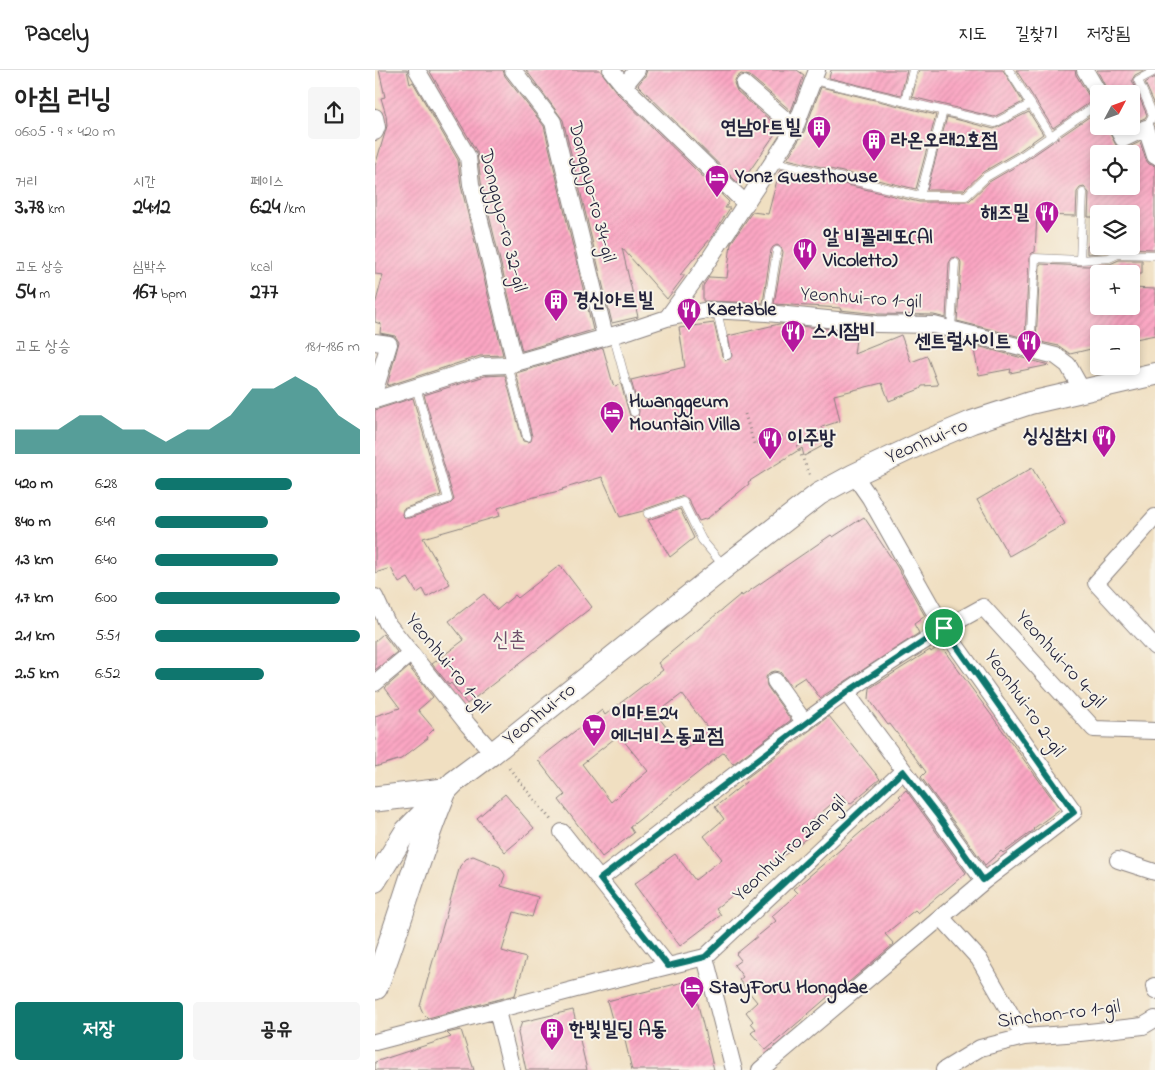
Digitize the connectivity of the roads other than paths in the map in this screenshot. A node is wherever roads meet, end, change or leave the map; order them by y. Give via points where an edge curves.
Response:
1 (417, 70) edge
2 (513, 70) edge
3 (611, 70) edge
4 (637, 70) edge
5 (913, 70) edge
6 (1009, 70) edge
7 (1085, 70) edge
8 (1155, 71) edge
9 (815, 75) edge
10 (744, 84) dead end
11 (1094, 85) edge
12 (624, 86) junction
13 (905, 102) junction
14 (1031, 104) junction
15 (1090, 110) edge
16 (943, 111) junction
17 (375, 118) edge
18 (795, 128) junction
19 (1146, 128) junction
20 (1140, 131) edge
21 (375, 132) edge
22 (1121, 135) edge
23 (1131, 135) edge
24 (1051, 136) junction
25 (1155, 156) edge
26 (774, 162) junction
27 (1083, 194) dead end
28 (920, 196) junction
29 (746, 204) junction
30 (777, 251) dead end
31 (1155, 255) edge
32 (1080, 260) junction
33 (955, 262) dead end
34 (717, 310) junction
35 (767, 313) junction
36 (667, 318) junction
37 (951, 330) junction
38 (609, 335) junction
39 (375, 342) edge
40 (1030, 350) junction
41 (727, 355) dead end
42 (511, 364) junction
43 (1155, 374) edge
44 (416, 387) junction
45 (375, 390) edge
46 (1082, 390) junction
47 (375, 400) edge
48 (634, 412) dead end
49 (527, 437) dead end
50 (854, 474) junction
51 (407, 513) dead end
52 (648, 514) dead end
53 (1155, 518) edge
54 (725, 567) junction
55 (375, 597) edge
56 (944, 628) junction
57 (1155, 647) edge
58 (411, 653) junction
59 (375, 682) edge
60 (775, 682) dead end
61 (847, 692) junction
62 (805, 723) junction
63 (1155, 731) edge
64 (501, 761) junction
65 (903, 771) junction
66 (444, 791) junction
67 (375, 799) edge
68 (562, 832) road end
69 (1118, 860) dead end
70 (1155, 872) edge
71 (600, 879) junction
72 (983, 880) junction
73 (375, 881) edge
74 (941, 917) junction
75 (705, 957) junction
76 (668, 966) junction
77 (375, 988) edge
78 (497, 1010) junction
79 (1155, 1019) edge
80 (1024, 1037) junction
81 (375, 1042) edge
82 (512, 1070) edge
83 (734, 1070) edge
84 (760, 1070) edge
85 (944, 1070) edge

1 - 42 street, Donggyo-ro 32-gil via 468,157 471,184
2 - 38 street, Donggyo-ro 34-gil via 553,122
3 - 12 street
4 - 12 street
5 - 13 lane
6 - 14 lane
7 - 11 street
8 - 19 lane via 1138,80 1153,115
9 - 13 lane
9 - 18 street
10 - 18 street
12 - 29 street
13 - 16 lane
14 - 16 lane via 995,123
14 - 24 lane
15 - 24 lane
16 - 28 lane
17 - 21 street
18 - 26 street
19 - 20 street
19 - 25 street
22 - 23 street via 1123,139
24 - 28 lane via 986,176 966,196
26 - 28 lane
26 - 29 street
27 - 32 lane
29 - 36 street
30 - 35 lane, Yeonhui-ro 1-gil
31 - 32 lane via 1118,254 1109,258
32 - 40 lane via 1035,258
33 - 37 lane
34 - 35 street, Yeonhui-ro 1-gil
34 - 36 street, Yeonhui-ro 1-gil
34 - 41 lane
35 - 37 street, Yeonhui-ro 1-gil via 877,324 934,325
36 - 38 street, Yeonhui-ro 1-gil
37 - 40 street, Yeonhui-ro 1-gil
38 - 42 street, Yeonhui-ro 1-gil
38 - 48 lane
39 - 45 street via 389,344
40 - 46 street, Yeonhui-ro 1-gil via 1056,356 1068,365
42 - 44 street, Yeonhui-ro 1-gil via 483,366
42 - 49 lane
43 - 46 main road, Yeonhui-ro
44 - 47 street, Yeonhui-ro 1-gil
44 - 51 lane via 448,499
46 - 50 main road, Yeonhui-ro via 972,422
50 - 54 main road, Yeonhui-ro via 819,494
50 - 56 street, Yeonhui-ro 2-gil
52 - 54 lane via 683,502 702,540
53 - 57 street via 1096,583
54 - 64 main road, Yeonhui-ro
55 - 58 street, Yeonhui-ro 1-gil via 387,623
56 - 61 street
56 - 63 street, Yeonhui-ro 4-gil via 983,608 1094,729
56 - 72 street, Yeonhui-ro 2-gil via 1074,812
58 - 59 street
58 - 64 street, Yeonhui-ro 1-gil
60 - 62 street
61 - 62 street
61 - 65 street
62 - 71 street
64 - 66 main road, Yeonhui-ro
65 - 72 street
65 - 75 street, Yeonhui-ro 2an-gil
66 - 67 main road
66 - 73 main road, Yeonhui-ro via 406,831
66 - 77 main road via 431,820 391,948
68 - 71 street
69 - 70 street
71 - 76 street
72 - 74 street, Yeonhui-ro 2-gil
74 - 80 street via 979,959
74 - 84 street, Yeonhui-ro 2-gil
75 - 76 street, Yeonhui-ro 2an-gil
75 - 83 street
76 - 78 street, Yeonhui-ro 2an-gil
78 - 81 street
78 - 82 street
79 - 80 street, Sinchon-ro 1-gil via 1143,1026
80 - 85 street, Sinchon-ro 1-gil via 980,1048

